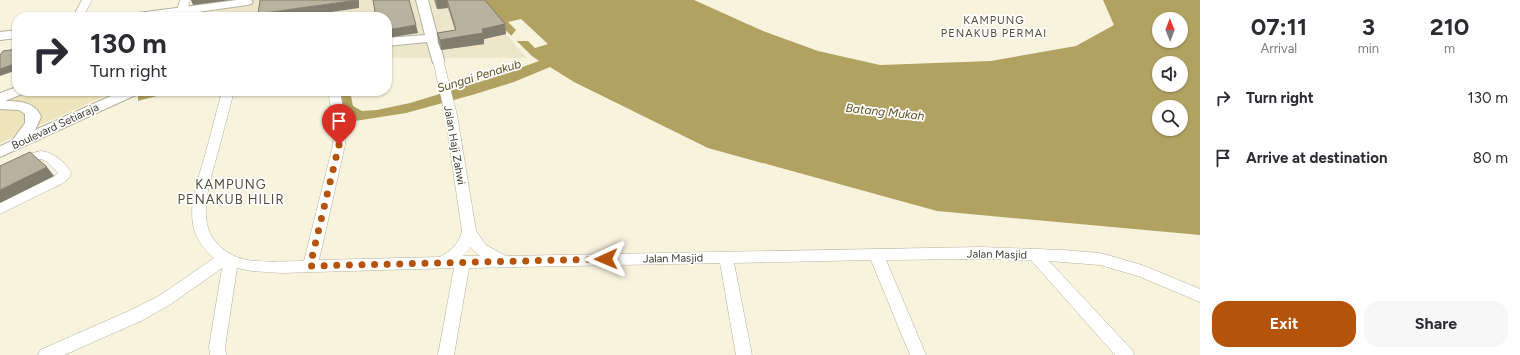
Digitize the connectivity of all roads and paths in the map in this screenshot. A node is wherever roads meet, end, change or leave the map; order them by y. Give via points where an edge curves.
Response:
1 (87, 0) edge
2 (422, 0) edge
3 (247, 4) edge
4 (184, 5) edge
5 (81, 12) edge
6 (159, 12) edge
7 (12, 35) edge
8 (0, 36) edge
9 (432, 38) junction
10 (392, 42) edge
11 (438, 60) joint
12 (12, 93) edge
13 (122, 96) edge
14 (227, 96) edge
15 (335, 96) edge
16 (0, 98) edge
17 (0, 105) edge
18 (6, 149) edge
19 (0, 172) edge
20 (0, 209) edge
21 (469, 231) junction
22 (876, 255) junction
23 (1035, 255) junction
24 (726, 257) junction
25 (228, 259) junction
26 (515, 260) junction
27 (442, 262) junction
28 (463, 262) junction
29 (310, 266) junction
30 (1200, 296) edge
31 (46, 355) edge
32 (218, 355) edge
33 (446, 355) edge
34 (744, 355) edge
35 (918, 355) edge
36 (1126, 355) edge

1 - 5 street
2 - 9 street
3 - 4 street
4 - 6 street
7 - 8 street
9 - 10 street
9 - 11 street
11 - 21 street, Jalan Haji Zahwi via 451,115
12 - 16 street
13 - 18 street, Boulevard Setiaraja
14 - 25 street, Jalan Masjid via 198,210 199,222 207,241
15 - 29 street via 340,125 339,145
17 - 18 street via 20,105 28,108 35,118 32,126
19 - 20 street via 41,154 65,172 58,180
21 - 26 street, Jalan Haji Zahwi via 478,248 487,254
21 - 27 street via 463,248 452,258
22 - 23 street, Jalan Masjid
22 - 24 street, Jalan Masjid
22 - 35 street
23 - 30 street, Jalan Masjid via 1111,262 1142,271
23 - 36 street
24 - 26 street, Jalan Masjid
24 - 34 street
25 - 29 street, Jalan Masjid via 258,266
25 - 31 street via 136,316
25 - 32 street
26 - 28 street, Jalan Masjid
27 - 28 street, Jalan Masjid
27 - 29 street, Jalan Masjid
28 - 33 street

